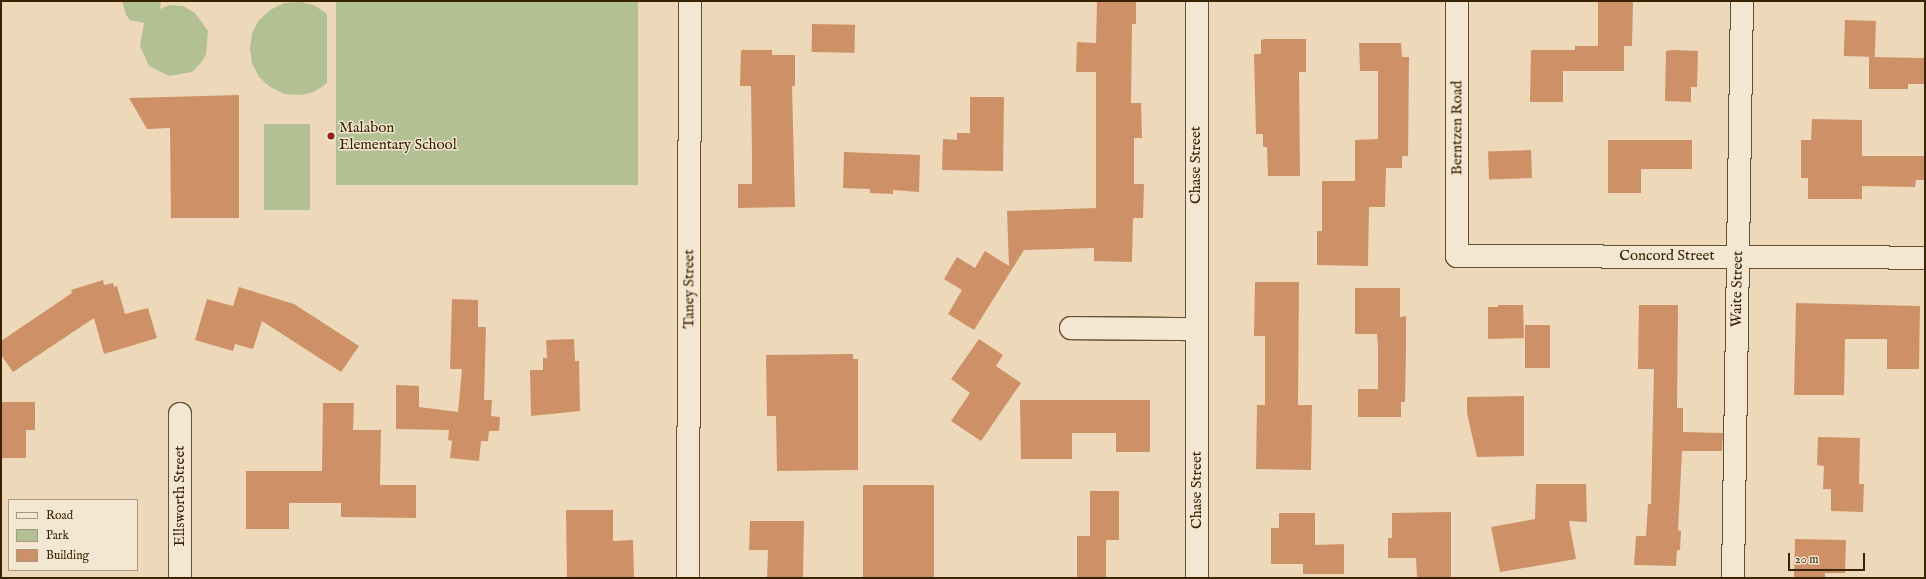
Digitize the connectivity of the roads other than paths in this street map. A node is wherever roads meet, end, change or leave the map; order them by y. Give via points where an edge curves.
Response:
1 (690, 1) edge
2 (1196, 1) edge
3 (1457, 1) edge
4 (1742, 1) edge
5 (1457, 256) joint
6 (1737, 256) junction
7 (1925, 258) edge
8 (1071, 328) dead end
9 (1195, 329) junction
10 (180, 414) dead end
11 (180, 578) edge
12 (688, 578) edge
13 (1197, 578) edge
14 (1733, 578) edge

1 - 12 street, Taney Street
2 - 9 street, Chase Street
3 - 5 street, Berntzen Road
4 - 6 street, Waite Street
5 - 6 street, Concord Street
6 - 7 street, Concord Street
6 - 14 street, Waite Street
8 - 9 street
9 - 13 street, Chase Street
10 - 11 street, Ellsworth Street

